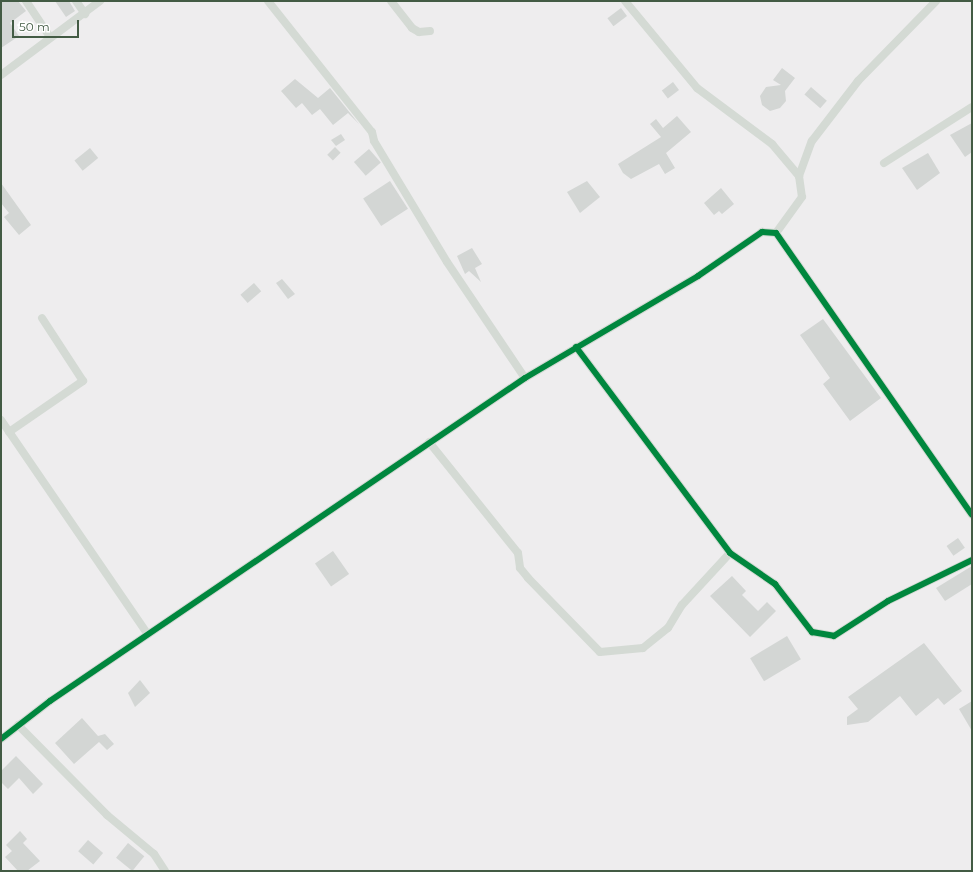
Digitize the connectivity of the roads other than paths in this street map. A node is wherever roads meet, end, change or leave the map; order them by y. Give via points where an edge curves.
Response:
1 (26, 1) edge
2 (76, 1) edge
3 (100, 1) edge
4 (268, 1) edge
5 (391, 1) edge
6 (625, 1) edge
7 (936, 1) edge
8 (85, 14) junction
9 (430, 31) dead end
10 (50, 37) junction
11 (1, 75) edge
12 (972, 107) edge
13 (884, 163) dead end
14 (799, 176) junction
15 (776, 232) junction
16 (42, 318) dead end
17 (576, 347) junction
18 (525, 378) junction
19 (1, 420) edge
20 (10, 432) junction
21 (428, 442) junction
22 (972, 515) edge
23 (730, 553) junction
24 (972, 560) edge
25 (148, 635) junction
26 (18, 725) junction
27 (1, 739) edge
28 (165, 871) edge

1 - 10 street
2 - 8 street
3 - 8 street
4 - 18 street via 372,132 374,141 447,262
5 - 9 street via 412,28 419,32
6 - 14 street via 697,88 772,144
7 - 14 street via 858,81 812,141
8 - 10 street
10 - 11 street
12 - 13 street
14 - 15 street via 802,197
15 - 17 street via 762,232 698,276
15 - 22 street
16 - 20 street via 83,381
17 - 18 street
17 - 23 street
18 - 21 street
19 - 20 street
20 - 25 street
21 - 23 street via 518,553 520,568 528,578 600,652 643,648 668,628 682,605
21 - 25 street
23 - 24 street via 742,564 765,574 803,624 820,636 843,632 888,601
25 - 26 street
26 - 27 street
26 - 28 street via 107,815 154,854

